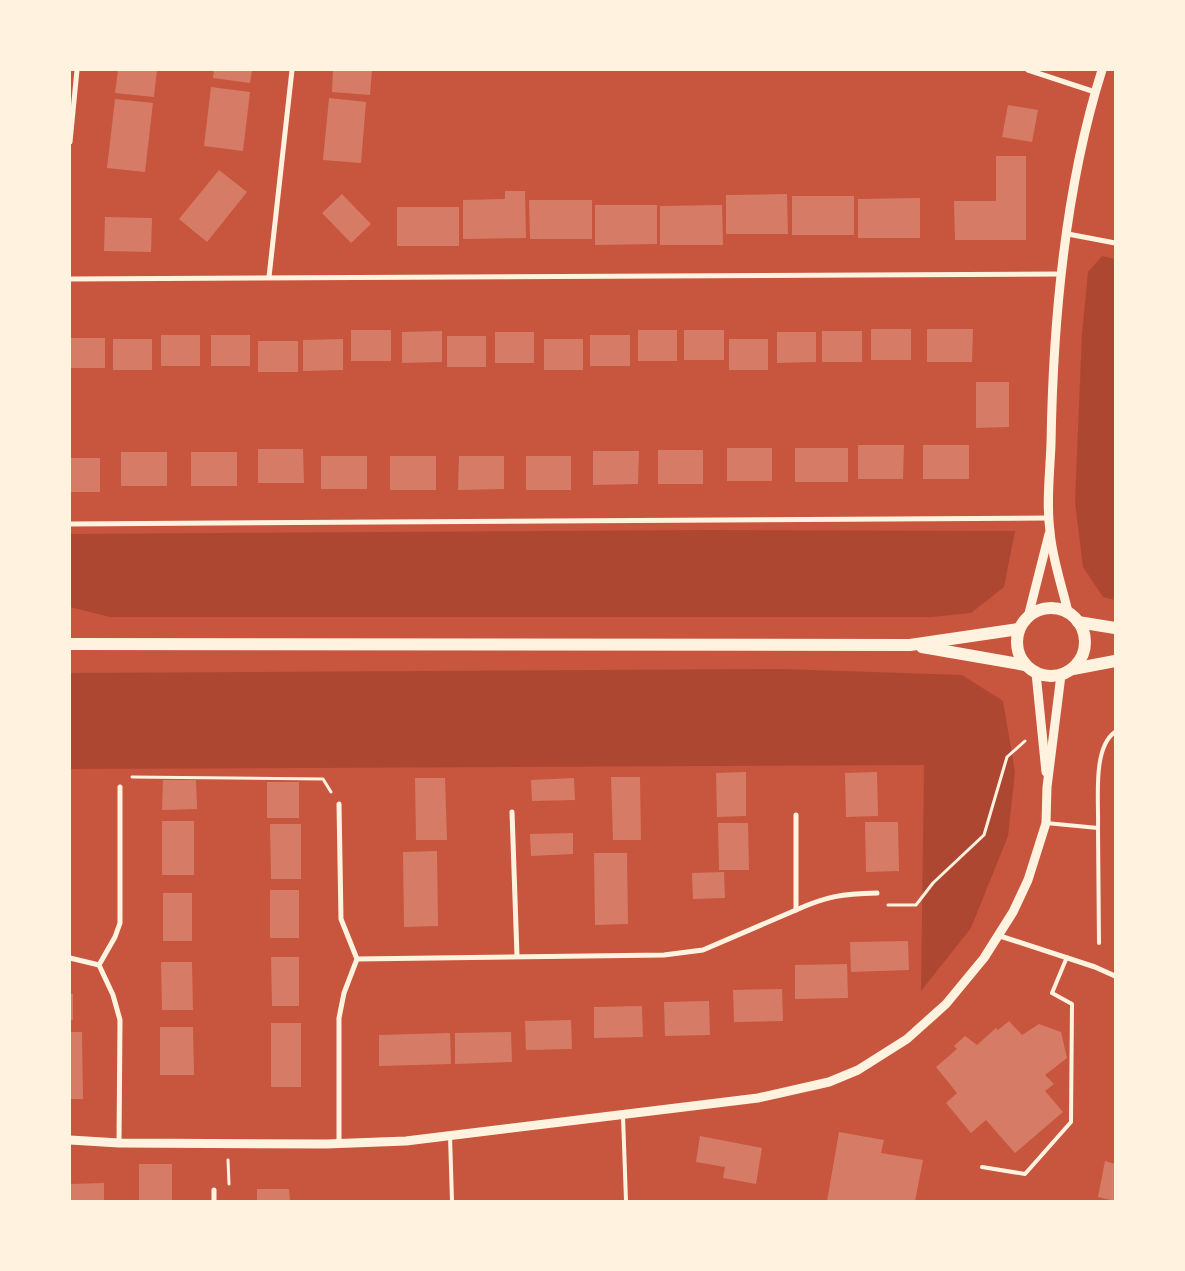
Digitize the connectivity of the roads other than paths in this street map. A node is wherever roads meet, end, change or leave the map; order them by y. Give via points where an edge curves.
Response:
1 (77, 70) edge
2 (292, 70) edge
3 (1028, 70) edge
4 (1102, 70) edge
5 (1095, 92) junction
6 (70, 142) edge
7 (1068, 234) junction
8 (1115, 243) edge
9 (1063, 274) junction
10 (269, 277) junction
11 (70, 279) edge
12 (1050, 518) junction
13 (70, 524) edge
14 (1050, 531) junction
15 (1068, 612) junction
16 (1028, 617) junction
17 (1078, 622) junction
18 (1115, 628) edge
19 (1019, 629) junction
20 (70, 644) edge
21 (910, 645) junction
22 (1115, 661) edge
23 (1030, 669) junction
24 (1072, 669) junction
25 (1061, 675) junction
26 (1115, 732) edge
27 (120, 787) road end
28 (1047, 787) junction
29 (339, 804) road end
30 (512, 812) dead end
31 (796, 815) dead end
32 (1046, 823) junction
33 (1098, 828) junction
34 (877, 893) road end
35 (796, 910) junction
36 (1000, 936) junction
37 (1099, 943) dead end
38 (517, 956) junction
39 (1067, 957) junction
40 (70, 958) edge
41 (357, 959) junction
42 (99, 965) junction
43 (1115, 976) edge
44 (623, 1115) junction
45 (450, 1136) junction
46 (70, 1140) edge
47 (119, 1144) junction
48 (339, 1144) junction
49 (982, 1167) dead end
50 (214, 1190) dead end
51 (214, 1201) edge
52 (452, 1201) edge
53 (626, 1201) edge

1 - 6 street
2 - 10 street
3 - 5 street
4 - 5 street
5 - 7 street via 1076,178
7 - 8 street
7 - 9 street
9 - 10 street
9 - 12 street via 1053,376
10 - 11 street
12 - 13 street
12 - 14 street
14 - 15 street
14 - 16 street
15 - 16 main road via 1054,608 1040,610
15 - 17 main road
16 - 19 main road
17 - 18 main road
17 - 24 main road via 1084,633 1085,646 1081,659
19 - 21 main road
19 - 23 main road via 1016,641 1019,654
20 - 21 main road
21 - 23 main road
22 - 24 main road
23 - 25 main road via 1048,676
23 - 28 street
24 - 25 main road
25 - 28 street
26 - 33 lane via 1106,740 1100,757
27 - 42 street via 120,923
28 - 32 street
29 - 41 street via 341,919
30 - 38 street
31 - 35 street
32 - 33 lane
32 - 36 street via 1028,880
33 - 37 lane
34 - 35 street via 840,894
35 - 38 street via 691,954
36 - 39 street
36 - 44 street via 968,980 927,1022 907,1039 858,1070 798,1090
38 - 41 street
39 - 43 street
39 - 49 lane via 1052,993 1072,1004 1071,1122 1025,1174
40 - 42 street
41 - 48 street via 340,1013
42 - 47 street via 120,1020
44 - 45 street
44 - 53 lane
45 - 48 street
45 - 52 lane
46 - 47 street
47 - 48 street
50 - 51 street

